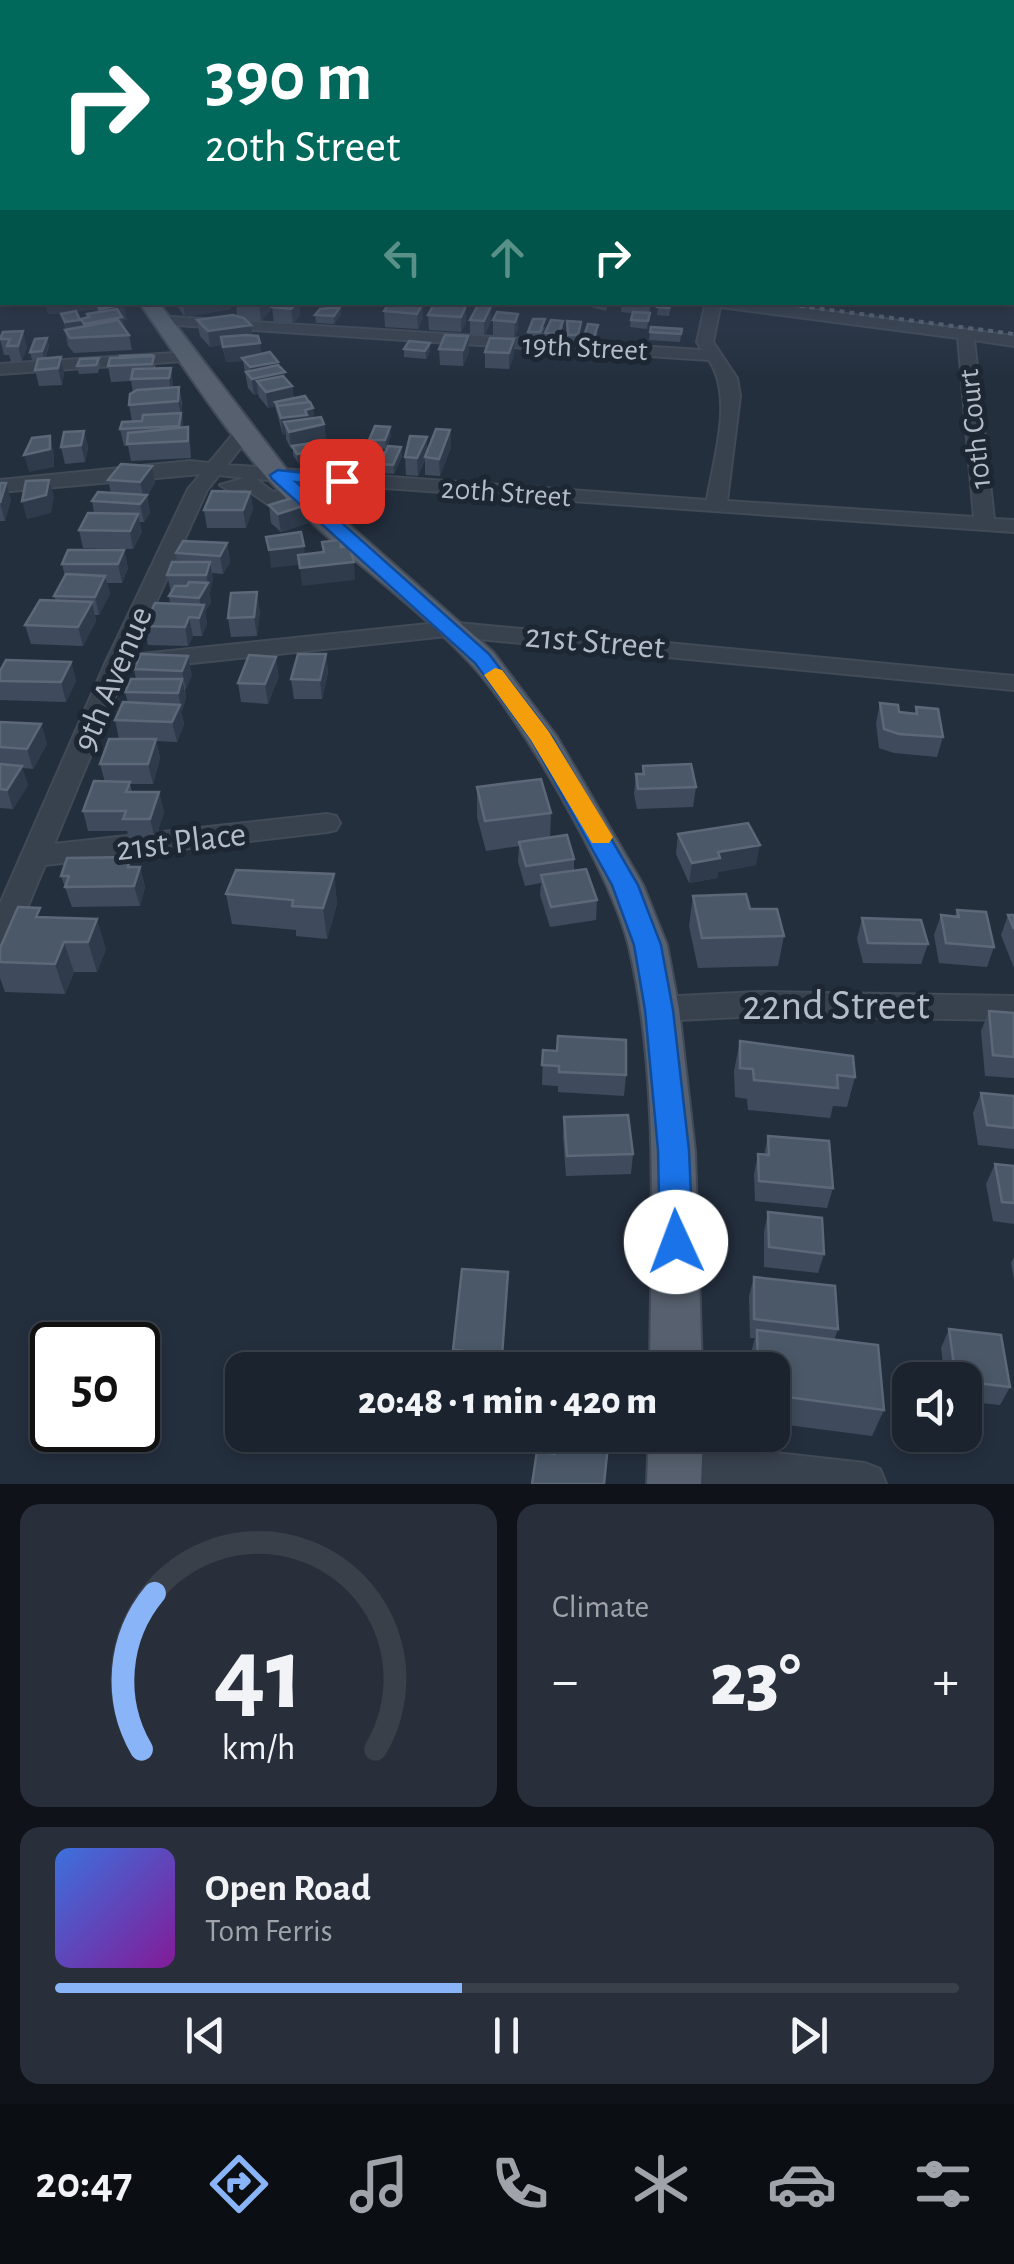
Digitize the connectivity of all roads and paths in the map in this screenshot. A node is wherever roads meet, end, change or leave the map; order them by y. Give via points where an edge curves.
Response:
1 (715, 305) edge
2 (739, 305) edge
3 (855, 305) edge
4 (155, 311) edge
5 (1014, 326) edge
6 (966, 335) junction
7 (1014, 341) edge
8 (709, 355) junction
9 (191, 358) junction
10 (0, 369) edge
11 (245, 431) junction
12 (208, 482) junction
13 (0, 486) edge
14 (278, 487) junction
15 (716, 507) junction
16 (986, 524) junction
17 (1014, 526) edge
18 (447, 629) junction
19 (117, 664) junction
20 (1014, 683) edge
21 (327, 824) dead end
22 (34, 856) junction
23 (0, 938) edge
24 (1014, 1008) edge
25 (659, 1010) junction
26 (676, 1352) edge
27 (675, 1460) edge
28 (865, 1484) edge

1 - 8 street via 704,342
2 - 6 street
3 - 5 street
4 - 8 street, 19th Street
4 - 9 main road
6 - 7 street
6 - 16 street, 10th Court
8 - 15 street via 729,378 731,396
9 - 10 street
9 - 11 main road
11 - 12 street, 9th Avenue
11 - 14 main road
12 - 13 street, 20th Street via 175,466
12 - 14 street, 20th Street
12 - 19 street, 9th Avenue
14 - 15 street, 20th Street
14 - 18 main road via 400,582
15 - 16 street, 20th Street
16 - 17 street, 20th Street
18 - 19 street, 21st Street
18 - 20 street, 21st Street
18 - 25 main road via 512,696 597,830 648,945
19 - 22 street, 9th Avenue
21 - 22 street, 21st Place
22 - 23 street, 9th Avenue
24 - 25 street, 22nd Street via 758,1004
25 - 26 main road via 673,1150
27 - 28 street

